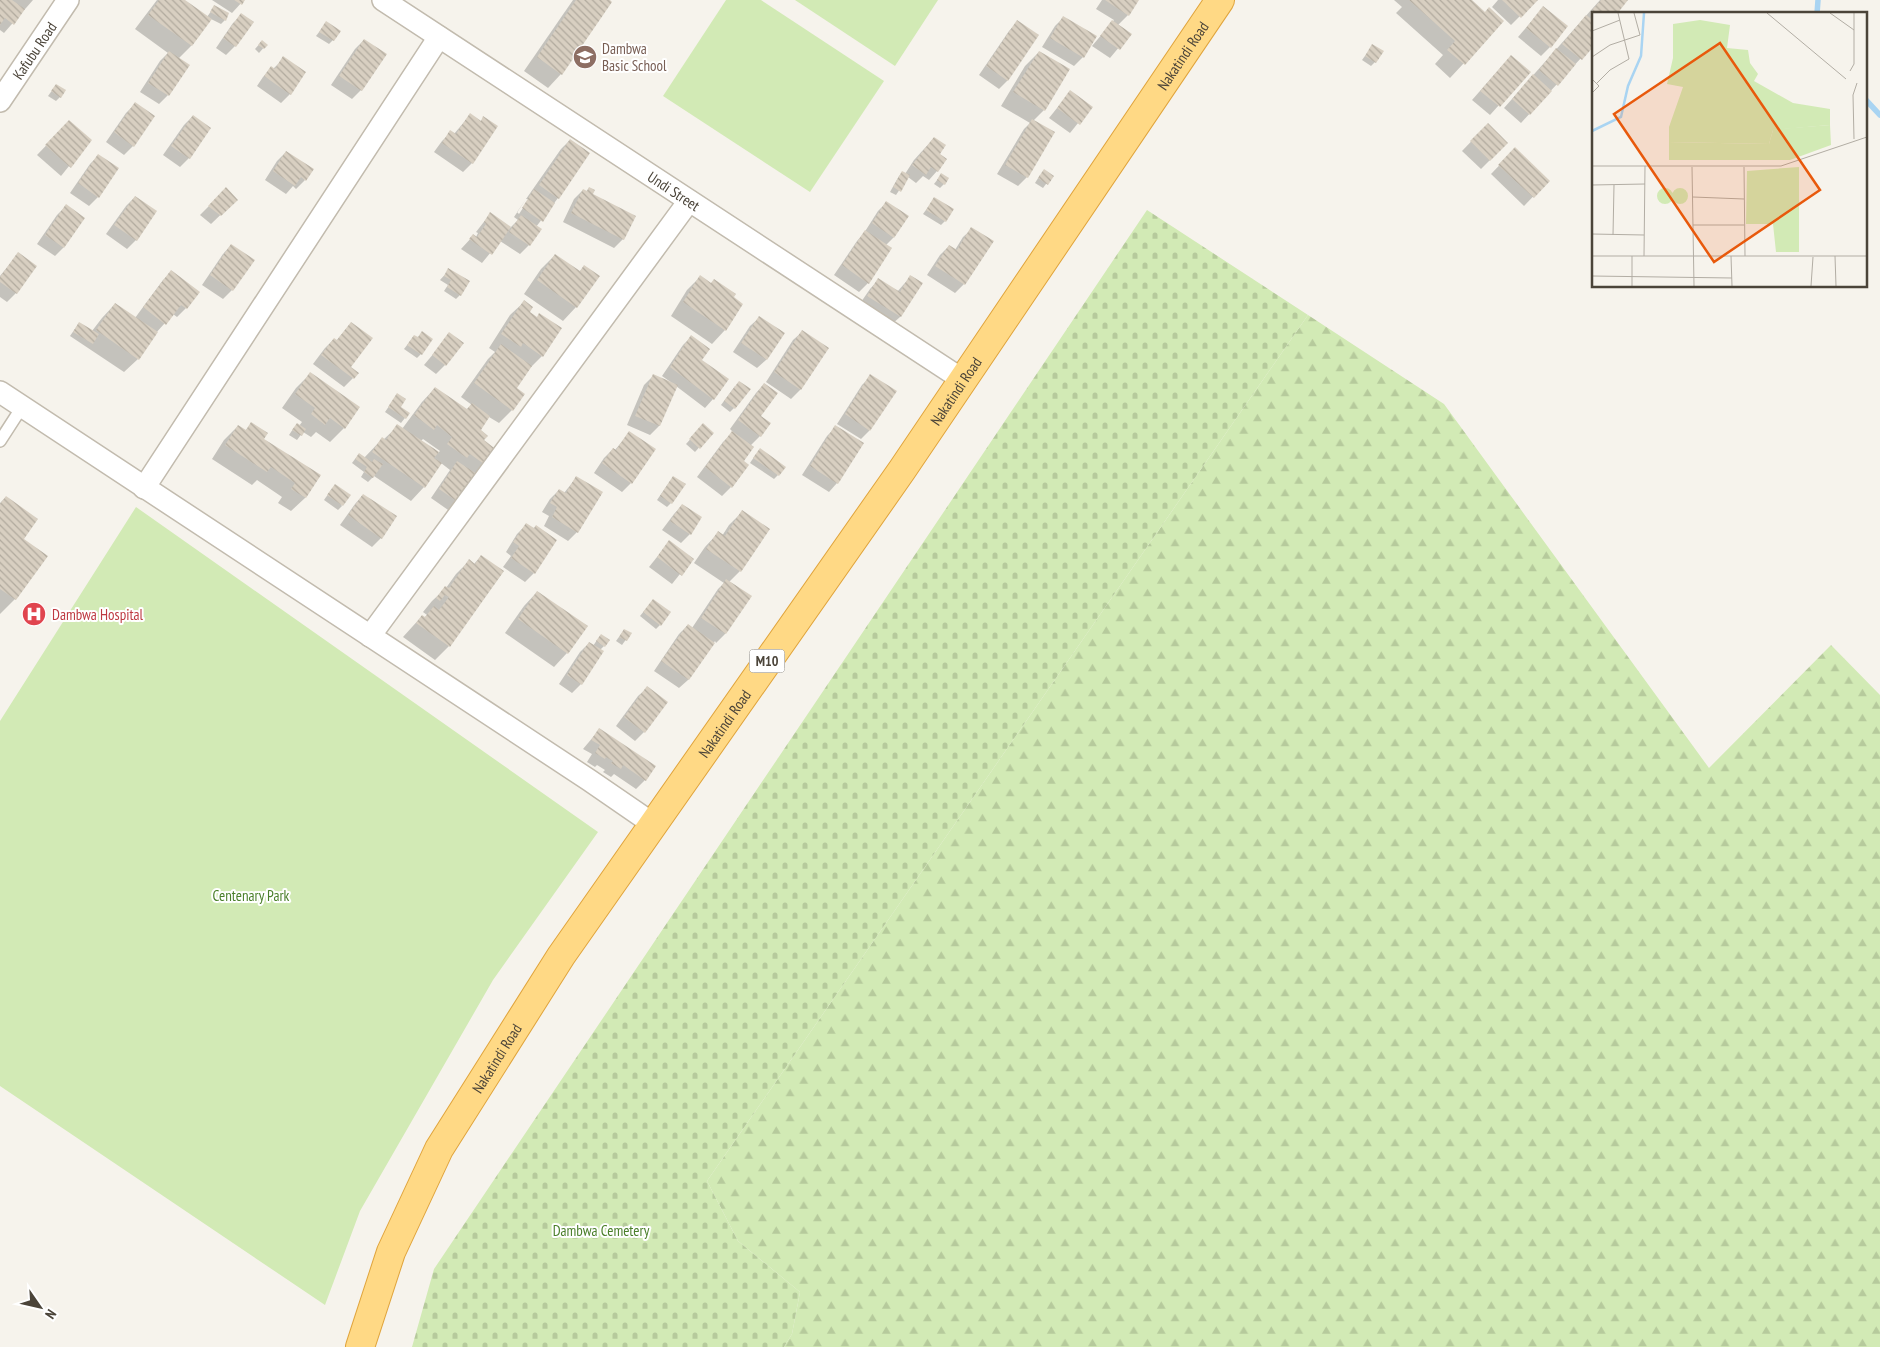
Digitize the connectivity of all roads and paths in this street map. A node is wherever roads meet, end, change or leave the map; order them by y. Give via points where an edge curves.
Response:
1 (68, 0) edge
2 (383, 0) edge
3 (1220, 0) edge
4 (439, 37) junction
5 (0, 101) edge
6 (689, 201) junction
7 (963, 380) junction
8 (0, 392) edge
9 (22, 407) junction
10 (0, 441) edge
11 (144, 488) junction
12 (370, 636) junction
13 (653, 824) junction
14 (360, 1347) edge

1 - 5 street, Kafubu Road
2 - 4 street, Undi Street
3 - 7 highway, Nakatindi Road / M10
4 - 6 street, Undi Street
4 - 11 street
6 - 7 street, Undi Street
6 - 12 street
7 - 13 highway, Nakatindi Road / M10
8 - 9 street
9 - 10 lane
9 - 11 street
11 - 12 street
12 - 13 street
13 - 14 highway, Nakatindi Road / M10 via 561,956 439,1149 391,1252

